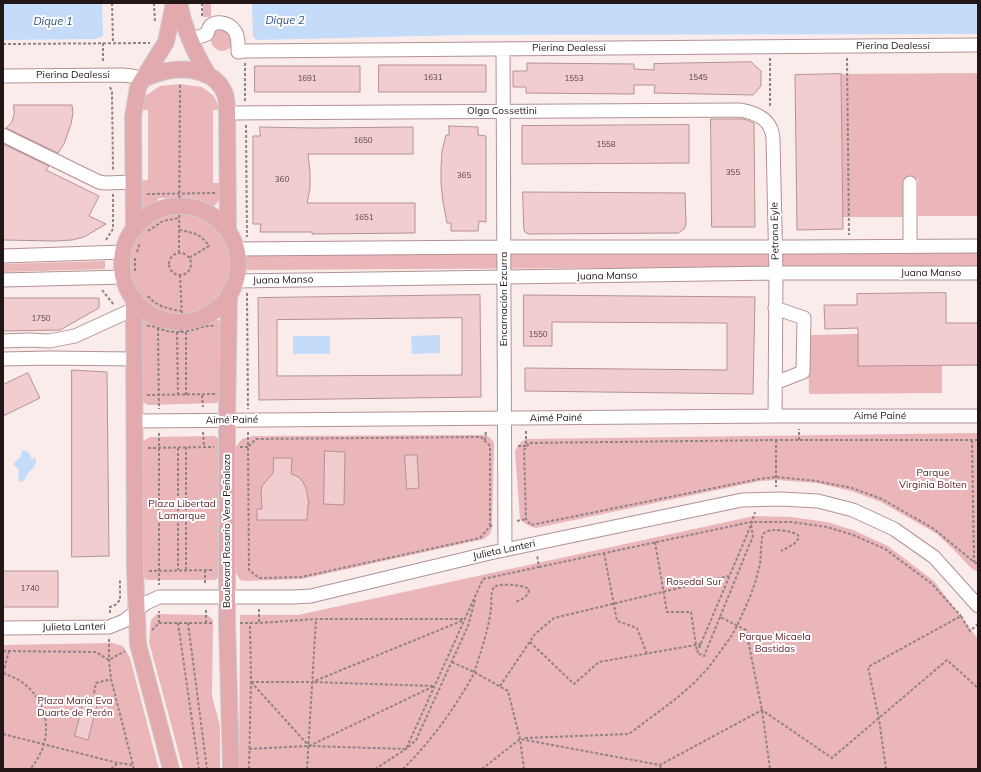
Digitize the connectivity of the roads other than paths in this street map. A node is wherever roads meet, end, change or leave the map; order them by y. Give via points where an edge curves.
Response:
1 (174, 3) edge
2 (179, 3) edge
3 (190, 40) junction
4 (978, 45) edge
5 (503, 49) junction
6 (208, 75) junction
7 (3, 76) edge
8 (143, 79) junction
9 (502, 111) junction
10 (227, 113) junction
11 (770, 127) joint
12 (3, 135) edge
13 (910, 183) dead end
14 (133, 188) junction
15 (228, 231) junction
16 (141, 234) junction
17 (910, 246) junction
18 (978, 246) edge
19 (504, 247) junction
20 (775, 247) junction
21 (241, 249) junction
22 (124, 252) junction
23 (3, 256) edge
24 (776, 273) junction
25 (978, 273) edge
26 (130, 276) junction
27 (504, 277) junction
28 (3, 280) edge
29 (237, 285) junction
30 (134, 304) junction
31 (776, 308) junction
32 (798, 325) dead end
33 (3, 341) edge
34 (3, 359) edge
35 (134, 359) junction
36 (798, 374) junction
37 (775, 383) junction
38 (775, 416) junction
39 (978, 416) edge
40 (504, 418) junction
41 (227, 420) junction
42 (134, 421) junction
43 (505, 550) junction
44 (228, 596) junction
45 (976, 600) edge
46 (137, 609) junction
47 (3, 628) edge
48 (171, 769) edge
49 (231, 769) edge

1 - 8 main road via 166,42
2 - 3 main road
3 - 5 street, Pierina Dealessi via 207,34 213,24 219,23 227,24 234,29 238,38 238,52
3 - 6 main road
4 - 5 street, Pierina Dealessi
5 - 9 street, Encarnación Ezcurra
6 - 8 main road via 192,70 173,70
6 - 10 main road via 217,81 225,95
7 - 8 street, Pierina Dealessi via 122,75
8 - 14 main road via 138,87 132,116
9 - 10 street, Olga Cossettini
9 - 11 street, Olga Cossettini via 740,110 764,119
9 - 19 street, Encarnación Ezcurra
10 - 15 main road
11 - 20 street, Petrona Eyle via 773,139
12 - 14 street via 113,189
13 - 17 street
14 - 16 main road
15 - 16 main road via 210,214 190,206 180,206 153,213 139,223
15 - 21 main road
16 - 22 main road via 128,240
17 - 18 street
17 - 20 street
19 - 20 street
19 - 21 street
19 - 27 street, Encarnación Ezcurra
20 - 24 street, Petrona Eyle
21 - 29 main road
22 - 23 street
22 - 26 main road via 123,260
24 - 25 street, Juana Manso
24 - 27 street, Juana Manso
24 - 31 street, Petrona Eyle
26 - 28 street
26 - 30 main road via 127,285
27 - 29 street, Juana Manso
27 - 40 street, Encarnación Ezcurra
29 - 30 main road via 216,309 181,326
29 - 41 main road, Boulevard Rosario Vera Peñaloza
30 - 33 street via 75,336 49,341
30 - 35 main road
31 - 36 street via 804,318 803,372
31 - 37 street, Petrona Eyle
32 - 36 street
34 - 35 street
35 - 42 main road
36 - 37 street
37 - 38 street, Petrona Eyle
38 - 39 street, Aimé Painé
38 - 40 street, Aimé Painé
40 - 41 street, Aimé Painé
40 - 43 street, Encarnación Ezcurra
41 - 42 street, Aimé Painé
41 - 44 main road, Boulevard Rosario Vera Peñaloza
42 - 46 main road
43 - 44 street, Julieta Lanteri via 311,596
43 - 45 street, Julieta Lanteri via 742,500 818,501 853,510 894,529 934,557
44 - 46 street, Julieta Lanteri via 159,597
44 - 49 main road, Boulevard Rosario Vera Peñaloza
46 - 47 street, Julieta Lanteri via 124,621 109,627
46 - 48 main road via 138,644

